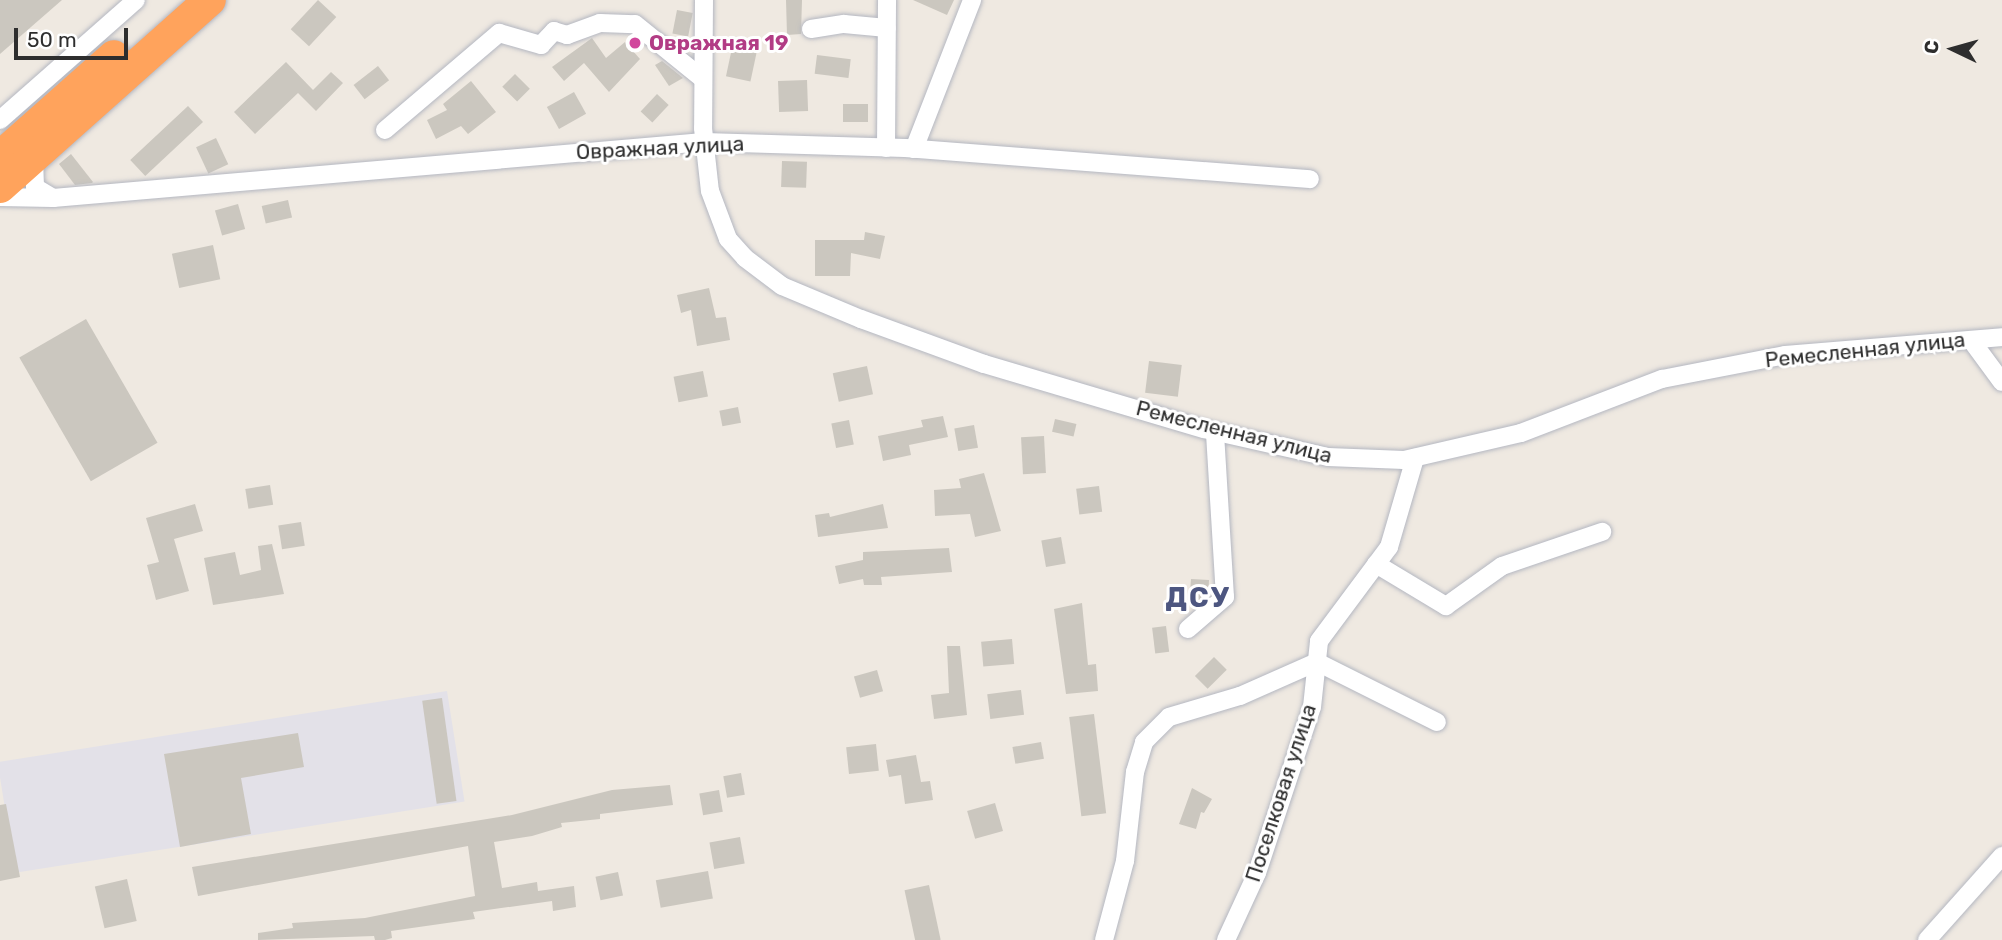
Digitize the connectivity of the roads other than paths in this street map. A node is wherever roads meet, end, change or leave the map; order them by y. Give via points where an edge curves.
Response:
1 (136, 0) edge
2 (178, 0) edge
3 (210, 0) edge
4 (704, 0) edge
5 (887, 0) edge
6 (972, 0) edge
7 (887, 28) junction
8 (811, 29) dead end
9 (704, 79) junction
10 (0, 120) edge
11 (385, 130) dead end
12 (704, 135) junction
13 (886, 148) junction
14 (914, 149) junction
15 (0, 157) edge
16 (34, 157) junction
17 (1310, 179) dead end
18 (0, 187) edge
19 (0, 197) edge
20 (52, 198) junction
21 (2002, 337) edge
22 (1971, 340) junction
23 (2002, 382) edge
24 (1215, 432) junction
25 (1415, 458) junction
26 (1602, 532) dead end
27 (1376, 564) junction
28 (1188, 629) dead end
29 (1317, 662) junction
30 (1437, 722) dead end
31 (2002, 856) edge
32 (1104, 940) edge
33 (1226, 940) edge
34 (1927, 940) edge

1 - 10 street
2 - 15 highway
3 - 16 highway
4 - 9 street, Ремесленная улица
5 - 7 street
6 - 14 street
7 - 8 street via 844,24
7 - 13 street
9 - 11 street via 635,24 600,23 568,35 554,31 541,45 499,33
9 - 12 street, Ремесленная улица
12 - 13 street, Овражная улица
12 - 20 street, Овражная улица
12 - 24 street, Ремесленная улица via 709,191 728,239 782,286 984,364
13 - 14 street, Овражная улица
14 - 17 street, Овражная улица
16 - 18 highway
16 - 20 street via 35,187
19 - 20 street, Овражная улица
21 - 22 street, Ремесленная улица
22 - 23 street
22 - 25 street, Ремесленная улица via 1785,355 1662,379 1628,389 1564,419 1498,440
24 - 25 street, Ремесленная улица via 1328,457
24 - 28 street via 1225,597
25 - 27 street, Поселковая улица via 1389,547
26 - 27 street via 1502,566 1447,606
27 - 29 street, Поселковая улица via 1319,642
29 - 30 street
29 - 32 street via 1240,696 1169,717 1144,742 1135,772 1125,861
29 - 33 street, Поселковая улица via 1312,707 1257,873
31 - 34 street

